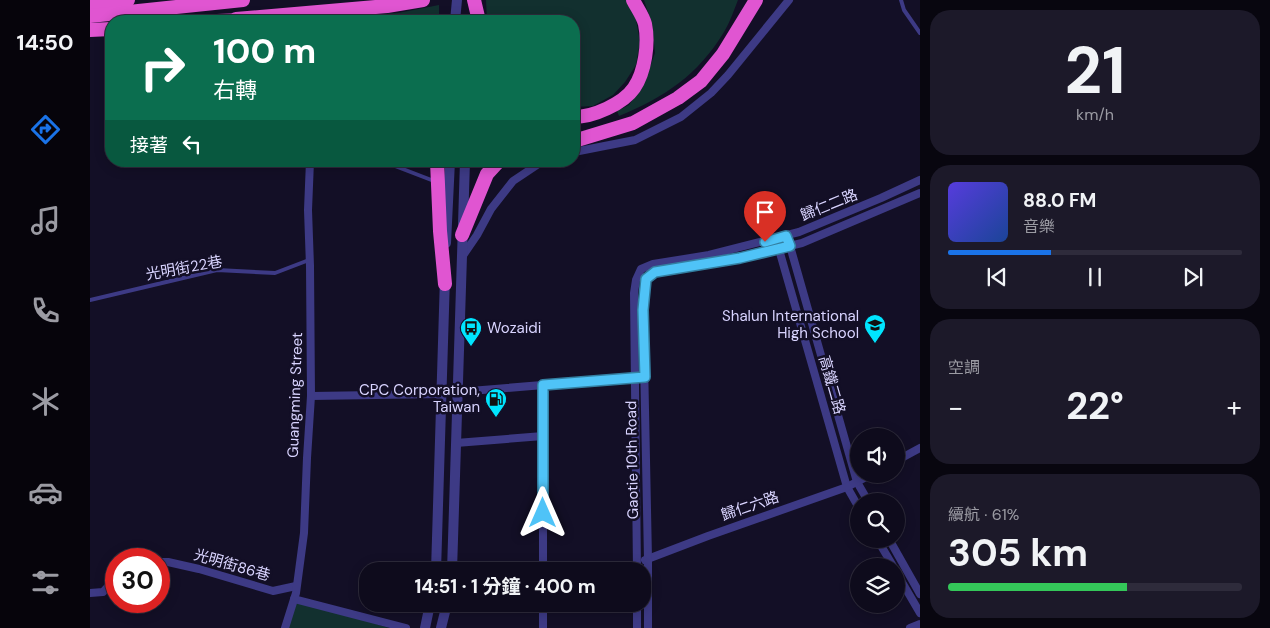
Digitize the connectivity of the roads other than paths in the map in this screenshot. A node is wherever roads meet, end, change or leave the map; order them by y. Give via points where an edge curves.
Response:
1 (128, 0) edge
2 (243, 0) edge
3 (423, 0) edge
4 (457, 0) edge
5 (473, 0) edge
6 (633, 0) edge
7 (750, 0) edge
8 (756, 0) edge
9 (789, 0) edge
10 (901, 0) edge
11 (90, 4) edge
12 (290, 15) edge
13 (456, 15) edge
14 (472, 15) edge
15 (477, 15) edge
16 (90, 16) edge
17 (744, 20) junction
18 (90, 31) edge
19 (105, 31) edge
20 (920, 33) edge
21 (580, 117) edge
22 (598, 132) junction
23 (580, 134) edge
24 (580, 139) edge
25 (580, 151) edge
26 (310, 167) edge
27 (398, 167) edge
28 (432, 167) edge
29 (437, 167) edge
30 (450, 167) edge
31 (465, 167) edge
32 (493, 167) edge
33 (534, 167) edge
34 (920, 180) edge
35 (434, 181) junction
36 (920, 193) edge
37 (438, 197) junction
38 (462, 235) junction
39 (786, 236) junction
40 (776, 239) junction
41 (790, 246) junction
42 (778, 250) junction
43 (461, 259) junction
44 (310, 260) junction
45 (636, 280) joint
46 (445, 284) junction
47 (644, 291) joint
48 (90, 300) edge
49 (636, 377) junction
50 (645, 377) junction
51 (543, 385) junction
52 (458, 392) junction
53 (442, 394) junction
54 (312, 396) junction
55 (543, 436) junction
56 (456, 443) junction
57 (920, 448) edge
58 (905, 456) edge
59 (850, 457) edge
60 (855, 483) edge
61 (847, 487) junction
62 (850, 493) edge
63 (894, 548) edge
64 (648, 559) junction
65 (170, 562) edge
66 (436, 562) edge
67 (452, 562) edge
68 (543, 562) edge
69 (637, 562) edge
70 (644, 562) edge
71 (296, 586) junction
72 (905, 587) edge
73 (105, 589) edge
74 (90, 593) edge
75 (920, 594) edge
76 (294, 599) junction
77 (428, 612) edge
78 (445, 612) edge
79 (543, 612) edge
80 (637, 612) edge
81 (920, 613) edge
82 (920, 624) edge
83 (285, 628) edge
84 (406, 628) edge
85 (425, 628) edge
86 (441, 628) edge
87 (543, 628) edge
88 (637, 628) edge
89 (648, 628) edge
90 (910, 628) edge

1 - 11 highway
2 - 16 highway
3 - 12 highway
4 - 13 street
5 - 14 street
5 - 15 highway
6 - 21 highway via 645,23 647,44 645,60 634,88 600,112
7 - 17 highway
8 - 17 highway
9 - 25 street via 728,75 681,117 635,140
10 - 20 lane
17 - 22 highway via 701,81 634,123
18 - 19 highway
22 - 23 highway
22 - 24 highway
26 - 44 street, Guangming Street
27 - 35 lane
28 - 35 street
29 - 37 highway
30 - 46 street
31 - 38 street
32 - 38 highway via 487,174
33 - 43 street via 513,181 491,209
34 - 39 street, 歸仁二路
35 - 37 street
36 - 41 street, 歸仁二路
37 - 46 highway
38 - 43 street
39 - 40 street, 歸仁二路
39 - 41 street, 高鐵二路
40 - 42 street, 高鐵二路
40 - 45 street, 歸仁二路 via 653,264 641,269
41 - 42 street, 歸仁二路
41 - 59 street, 高鐵二路
42 - 47 street, 歸仁二路 via 655,272 646,279
42 - 61 street, 高鐵二路
43 - 52 street
44 - 48 lane, 光明街22巷 via 275,273 217,270
44 - 54 street, Guangming Street
45 - 49 street, Gaotie 10th Road
46 - 53 street
47 - 50 street, Gaotie 10th Road
49 - 50 street
49 - 51 street
49 - 69 street, Gaotie 10th Road
50 - 64 street, Gaotie 10th Road
51 - 52 street
51 - 55 street
52 - 56 street
53 - 54 street
53 - 66 street
54 - 71 street, Guangming Street via 304,533
55 - 56 street
55 - 68 street
56 - 67 street
57 - 58 street
60 - 61 street, 歸仁六路
61 - 62 street, 高鐵二路
61 - 64 street, 歸仁六路
63 - 75 street
64 - 70 street, 歸仁六路
64 - 89 street, Gaotie 10th Road
65 - 71 street, 光明街86巷 via 273,592
71 - 76 street, Guangming Street
72 - 81 street
73 - 74 street
76 - 83 street, Guangming Street
76 - 84 street
77 - 85 street
78 - 86 street
79 - 87 street
80 - 88 street
82 - 90 street

